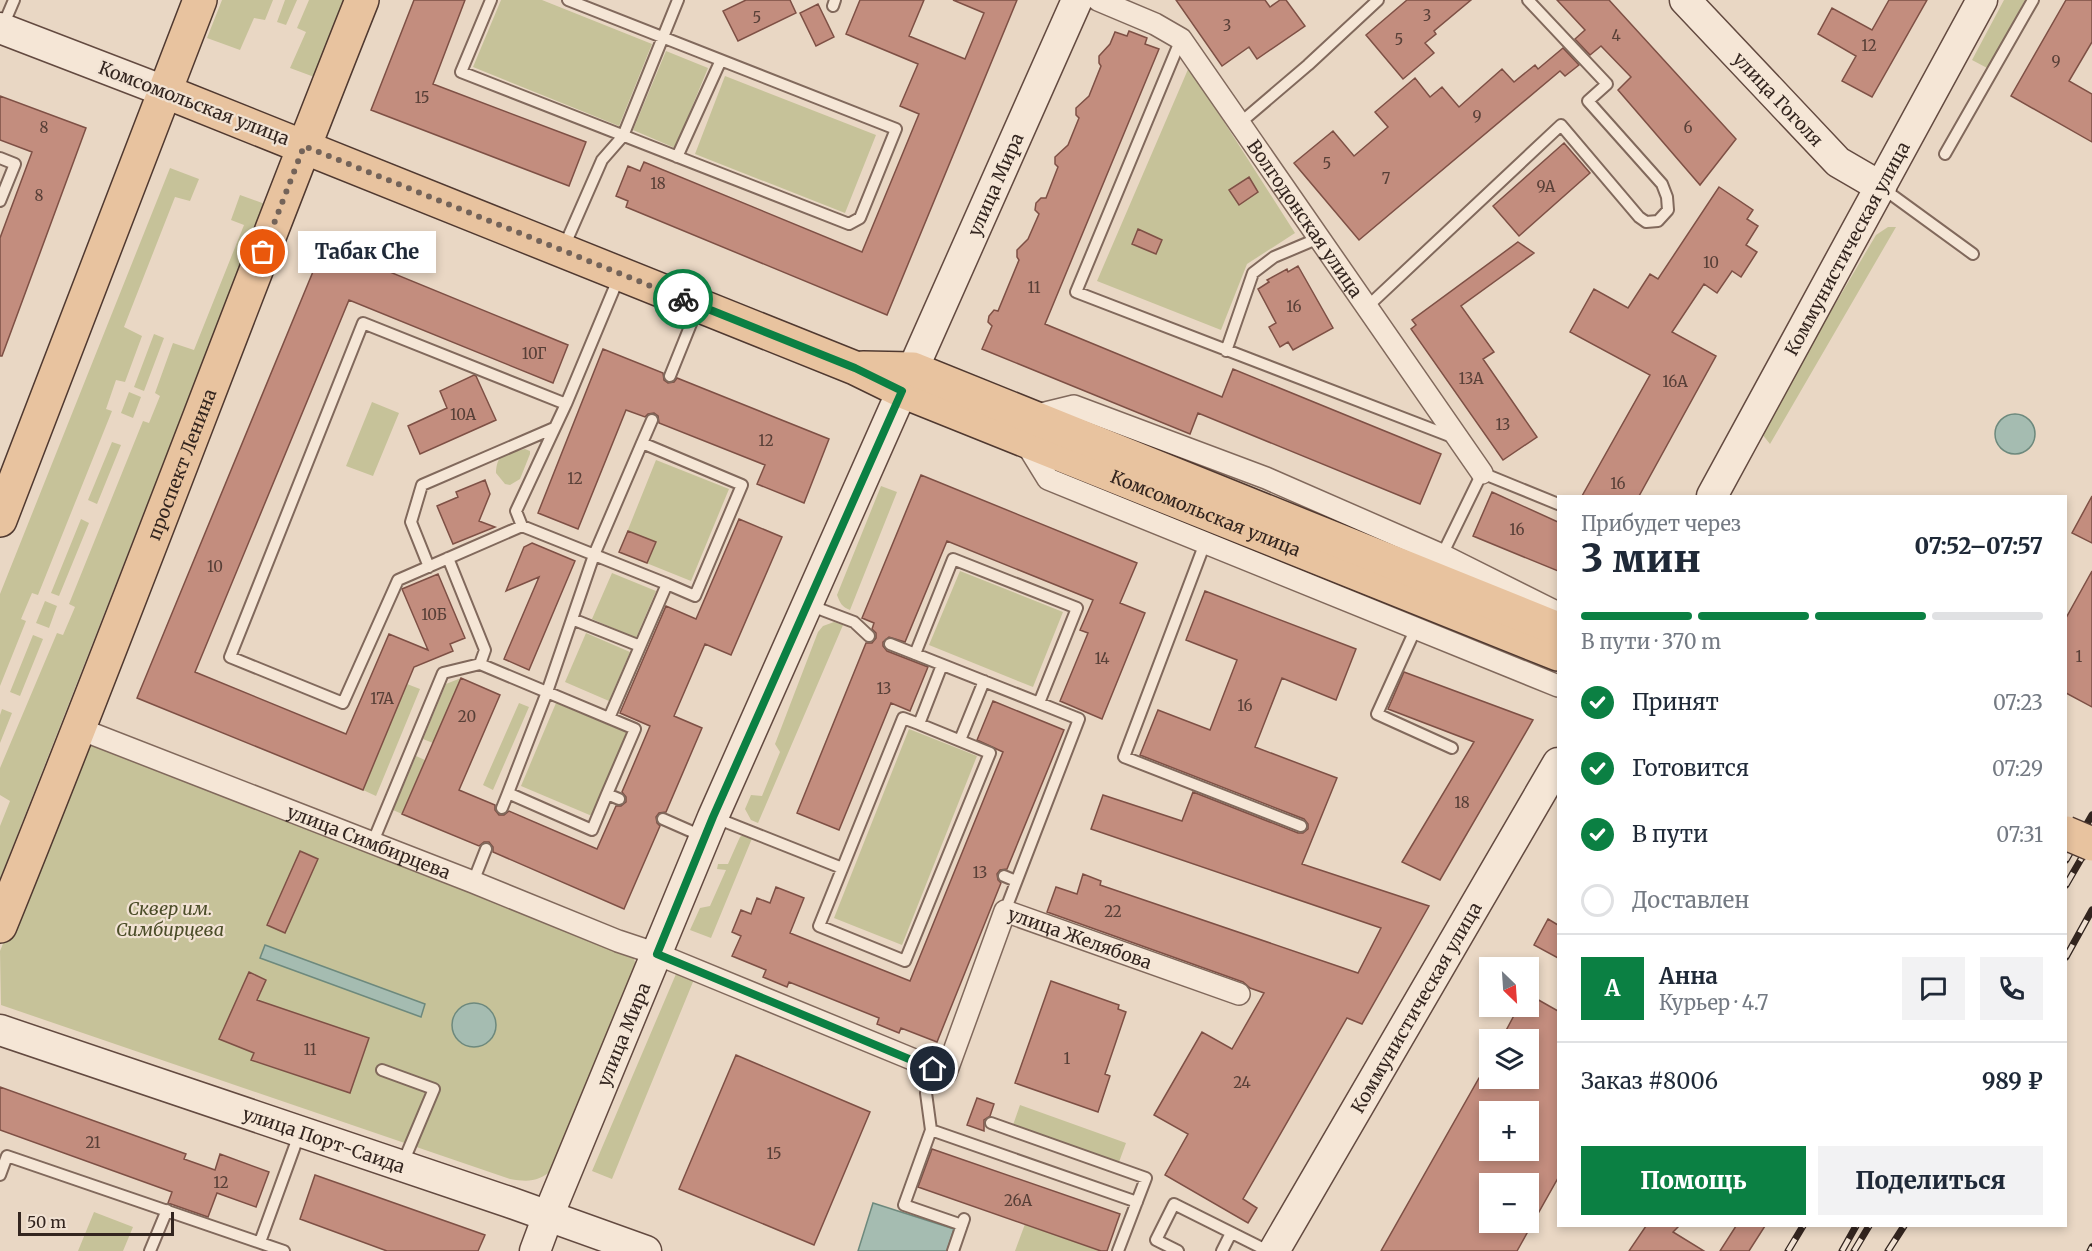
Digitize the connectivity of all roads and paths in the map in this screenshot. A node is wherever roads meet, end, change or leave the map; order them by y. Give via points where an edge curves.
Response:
1 (14, 0) edge
2 (200, 0) edge
3 (362, 0) edge
4 (491, 0) edge
5 (568, 0) edge
6 (678, 0) edge
7 (1077, 0) edge
8 (1098, 0) edge
9 (1378, 0) edge
10 (1528, 0) edge
11 (1685, 0) edge
12 (1982, 0) edge
13 (2033, 0) edge
14 (1, 28) edge
15 (663, 37) junction
16 (1181, 39) junction
17 (721, 60) junction
18 (164, 91) junction
19 (1240, 123) junction
20 (623, 136) junction
21 (304, 146) junction
22 (1945, 154) dead end
23 (677, 157) junction
24 (0, 158) edge
25 (1881, 186) junction
26 (0, 201) edge
27 (1319, 238) junction
28 (562, 251) junction
29 (1973, 254) dead end
30 (620, 274) junction
31 (699, 305) junction
32 (1367, 307) junction
33 (1226, 351) junction
34 (670, 375) dead end
35 (907, 380) junction
36 (566, 404) junction
37 (652, 420) dead end
38 (554, 428) junction
39 (1028, 428) junction
40 (1458, 439) junction
41 (642, 442) junction
42 (1086, 452) junction
43 (1482, 473) junction
44 (1713, 495) edge
45 (1557, 504) edge
46 (0, 520) edge
47 (522, 526) junction
48 (1205, 543) junction
49 (594, 555) junction
50 (1442, 555) junction
51 (448, 558) junction
52 (429, 567) junction
53 (667, 584) junction
54 (806, 604) junction
55 (1557, 612) edge
56 (572, 619) junction
57 (1416, 628) junction
58 (1557, 629) edge
59 (869, 636) dead end
60 (891, 644) dead end
61 (640, 646) junction
62 (915, 654) junction
63 (1557, 654) edge
64 (480, 663) junction
65 (942, 665) junction
66 (984, 681) junction
67 (1557, 686) edge
68 (547, 692) junction
69 (1039, 703) junction
70 (609, 718) junction
71 (919, 724) junction
72 (80, 729) junction
73 (960, 740) junction
74 (1452, 747) dead end
75 (1557, 765) edge
76 (508, 793) junction
77 (608, 794) junction
78 (618, 799) dead end
79 (502, 808) dead end
80 (663, 819) dead end
81 (1301, 826) dead end
82 (708, 827) junction
83 (2067, 833) edge
84 (372, 844) junction
85 (2092, 844) edge
86 (486, 849) dead end
87 (2067, 854) edge
88 (948, 856) junction
89 (959, 860) dead end
90 (2092, 864) edge
91 (842, 868) junction
92 (1004, 876) dead end
93 (1016, 880) junction
94 (473, 882) junction
95 (1005, 911) junction
96 (0, 927) edge
97 (657, 954) junction
98 (1239, 994) dead end
99 (0, 1030) edge
100 (933, 1069) junction
101 (382, 1070) dead end
102 (991, 1123) dead end
103 (931, 1130) junction
104 (300, 1132) junction
105 (401, 1167) junction
106 (0, 1175) edge
107 (1137, 1202) junction
108 (167, 1210) junction
109 (548, 1216) junction
110 (1231, 1233) junction
111 (260, 1242) junction
112 (150, 1251) edge
113 (284, 1251) edge
114 (535, 1251) edge
115 (646, 1251) edge
116 (953, 1251) edge
117 (1118, 1251) edge
118 (1178, 1251) edge
119 (1222, 1251) edge
120 (1268, 1251) edge
121 (1274, 1251) edge

1 - 14 lane
2 - 18 main road
3 - 21 main road, проспект Ленина
4 - 20 lane via 461,72
5 - 15 lane
6 - 15 lane
7 - 35 street, улица Мира
8 - 16 street, Волгодонская улица
9 - 19 lane
10 - 32 lane via 1607,84 1588,101 1662,184 1668,210 1658,221 1647,222 1639,217 1561,125
11 - 25 street, улица Гоголя via 1838,162
12 - 25 street, Коммунистическая улица
13 - 22 lane
14 - 18 street, Комсомольская улица
15 - 17 lane
15 - 20 lane
16 - 19 street, Волгодонская улица
16 - 33 lane via 1076,292
17 - 23 lane
17 - 23 lane via 896,129 860,219 849,224
18 - 21 main road, Комсомольская улица
18 - 46 main road
19 - 27 street, Волгодонская улица
20 - 23 lane
20 - 28 lane via 602,160
21 - 28 main road, Комсомольская улица
21 - 72 main road, проспект Ленина
24 - 26 lane via 15,164
25 - 29 lane
25 - 44 street, Коммунистическая улица
27 - 32 street, Волгодонская улица
27 - 33 lane via 1274,257 1254,273
28 - 30 main road, Комсомольская улица
30 - 31 main road, Комсомольская улица
30 - 36 lane
31 - 34 lane
31 - 35 main road, Комсомольская улица via 855,368
32 - 40 street, Волгодонская улица
33 - 40 lane
35 - 39 main road, Комсомольская улица
35 - 54 street, улица Мира
36 - 38 lane
36 - 52 lane via 363,323 230,657 343,703 398,580
37 - 41 lane
38 - 47 lane via 516,511
38 - 52 lane via 422,485 411,522
39 - 42 main road, Комсомольская улица
39 - 48 street via 1048,479
39 - 50 street via 1074,406 1281,483
40 - 43 street, Волгодонская улица
41 - 49 lane
41 - 53 lane via 742,485 695,596
42 - 58 main road, Комсомольская улица
42 - 63 main road, Комсомольская улица
43 - 45 lane
43 - 50 lane
47 - 49 lane
47 - 51 lane
48 - 57 street
48 - 81 lane via 1124,757
49 - 53 lane
49 - 56 lane
50 - 55 street
51 - 52 lane
51 - 64 lane via 485,650
53 - 61 lane
54 - 59 lane via 854,622
54 - 82 street, улица Мира
56 - 61 lane
56 - 68 lane
57 - 67 street
57 - 74 lane via 1377,714
60 - 62 lane
61 - 70 lane
62 - 65 lane
62 - 69 lane via 953,559 1077,608
64 - 68 lane
64 - 84 lane via 443,673
65 - 66 lane
65 - 71 lane
66 - 69 lane
66 - 73 lane
68 - 70 lane
68 - 76 lane
69 - 93 lane via 1079,719
70 - 77 lane via 635,729
71 - 73 lane
71 - 91 lane via 903,718
72 - 84 street, улица Симбирцева
72 - 96 main road, проспект Ленина
73 - 88 lane via 990,753
75 - 121 street, Коммунистическая улица
76 - 77 lane via 592,830
76 - 79 lane
77 - 78 lane
80 - 82 lane
82 - 91 lane
82 - 97 street, улица Мира
83 - 85 main road, bridge
84 - 94 street, улица Симбирцева
86 - 94 lane
87 - 90 main road
88 - 89 lane
88 - 91 lane via 905,961 819,926
92 - 93 lane
93 - 95 lane
94 - 97 street, улица Симбирцева
95 - 98 street, улица Желябова
95 - 100 street, улица Желябова via 946,1073
97 - 100 street
97 - 109 street, улица Мира
99 - 104 street, улица Порт-Саида
100 - 103 lane via 926,1093
101 - 105 lane via 434,1089
102 - 107 lane via 1146,1179
103 - 107 lane
103 - 116 lane via 904,1205 963,1221
104 - 105 street, улица Порт-Саида
104 - 111 lane
105 - 109 street, улица Порт-Саида
106 - 108 lane via 7,1156
107 - 117 lane
108 - 111 lane
108 - 112 lane
109 - 114 street, улица Мира
109 - 115 street, улица Порт-Саида
110 - 118 lane via 1174,1204 1156,1240
110 - 119 lane
110 - 120 lane
111 - 113 lane

